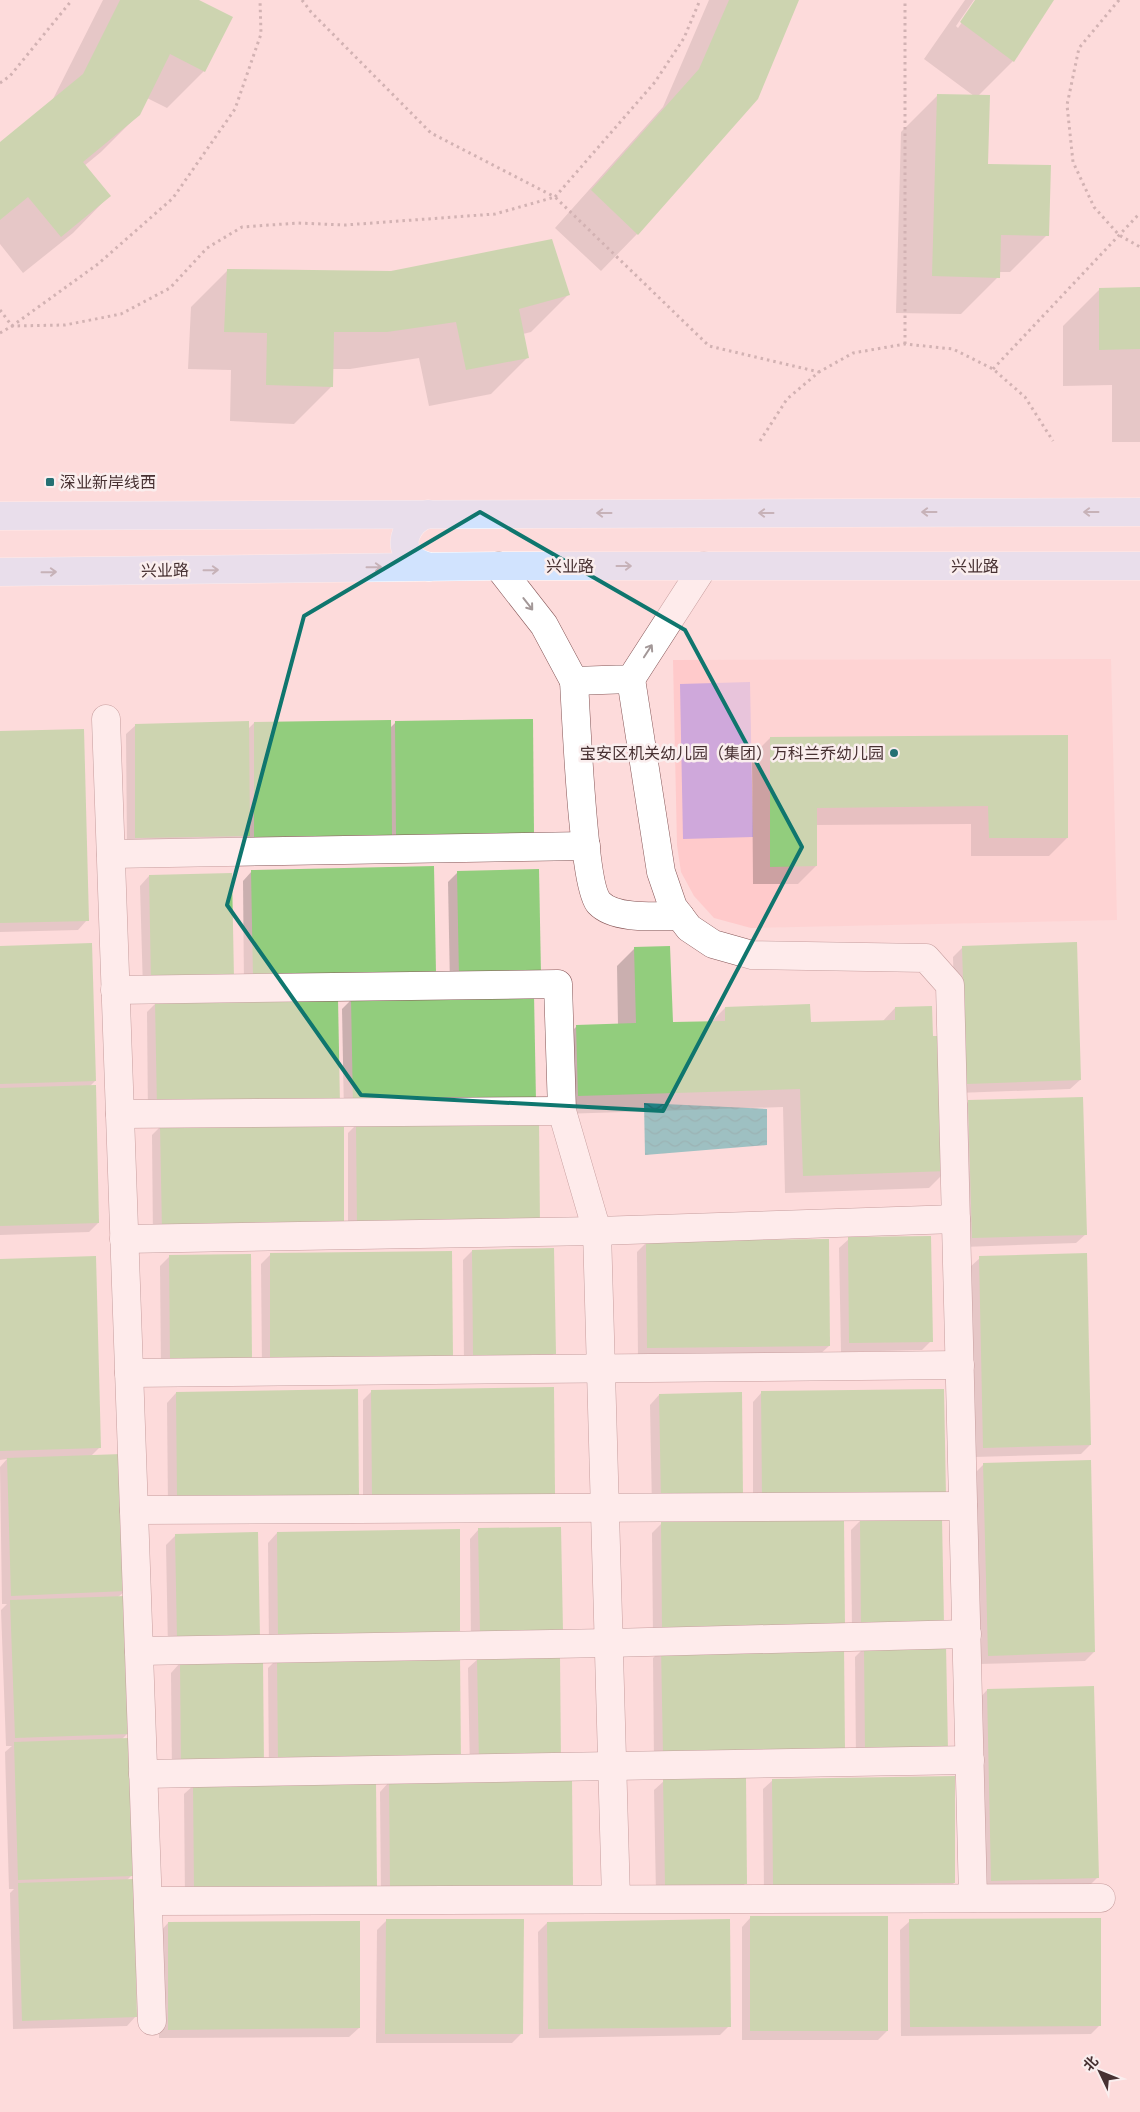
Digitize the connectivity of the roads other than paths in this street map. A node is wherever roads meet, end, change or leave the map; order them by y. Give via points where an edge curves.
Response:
1 (1140, 512) edge
2 (428, 514) junction
3 (0, 516) edge
4 (498, 566) junction
5 (704, 566) junction
6 (1140, 566) edge
7 (429, 567) junction
8 (0, 572) edge
9 (631, 679) junction
10 (574, 681) junction
11 (106, 719) dead end
12 (586, 846) junction
13 (111, 854) junction
14 (680, 916) junction
15 (115, 990) junction
16 (562, 1110) junction
17 (120, 1114) junction
18 (956, 1219) junction
19 (597, 1231) junction
20 (124, 1239) junction
21 (960, 1365) junction
22 (600, 1368) junction
23 (129, 1373) junction
24 (964, 1506) junction
25 (605, 1508) junction
26 (134, 1510) junction
27 (967, 1634) junction
28 (609, 1643) junction
29 (139, 1651) junction
30 (970, 1760) junction
31 (612, 1767) junction
32 (144, 1774) junction
33 (973, 1898) junction
34 (1101, 1898) dead end
35 (616, 1899) junction
36 (148, 1901) junction
37 (152, 2021) dead end

1 -> 2 main road
2 - 3 main road
2 - 7 main road via 412,523 405,539 409,556
4 -> 5 main road, 兴业路
4 - 7 main road, 兴业路
4 -> 10 lane via 544,625
5 - 6 main road, 兴业路
9 -> 5 lane
8 -> 7 main road, 兴业路
9 - 10 lane
9 - 14 lane via 661,872
10 - 12 lane
11 - 13 lane
12 - 13 lane
12 - 14 lane via 593,892 599,903 625,915
13 - 15 lane
14 - 18 lane via 689,928 713,944 752,955 926,958 950,985
15 - 16 lane via 558,984
15 - 17 lane
16 - 17 lane
16 - 19 lane
17 - 20 lane
18 - 19 lane
18 - 21 lane
19 - 20 lane
19 - 22 lane
20 - 23 lane
21 - 22 lane
21 - 24 lane
22 - 23 lane
22 - 25 lane
23 - 26 lane
24 - 25 lane
24 - 27 lane
25 - 26 lane
25 - 28 lane
26 - 29 lane
27 - 28 lane
27 - 30 lane
28 - 29 lane
28 - 31 lane
29 - 32 lane
30 - 31 lane
30 - 33 lane
31 - 32 lane
31 - 35 lane
32 - 36 lane
33 - 34 lane
33 - 35 lane
35 - 36 lane
36 - 37 lane

